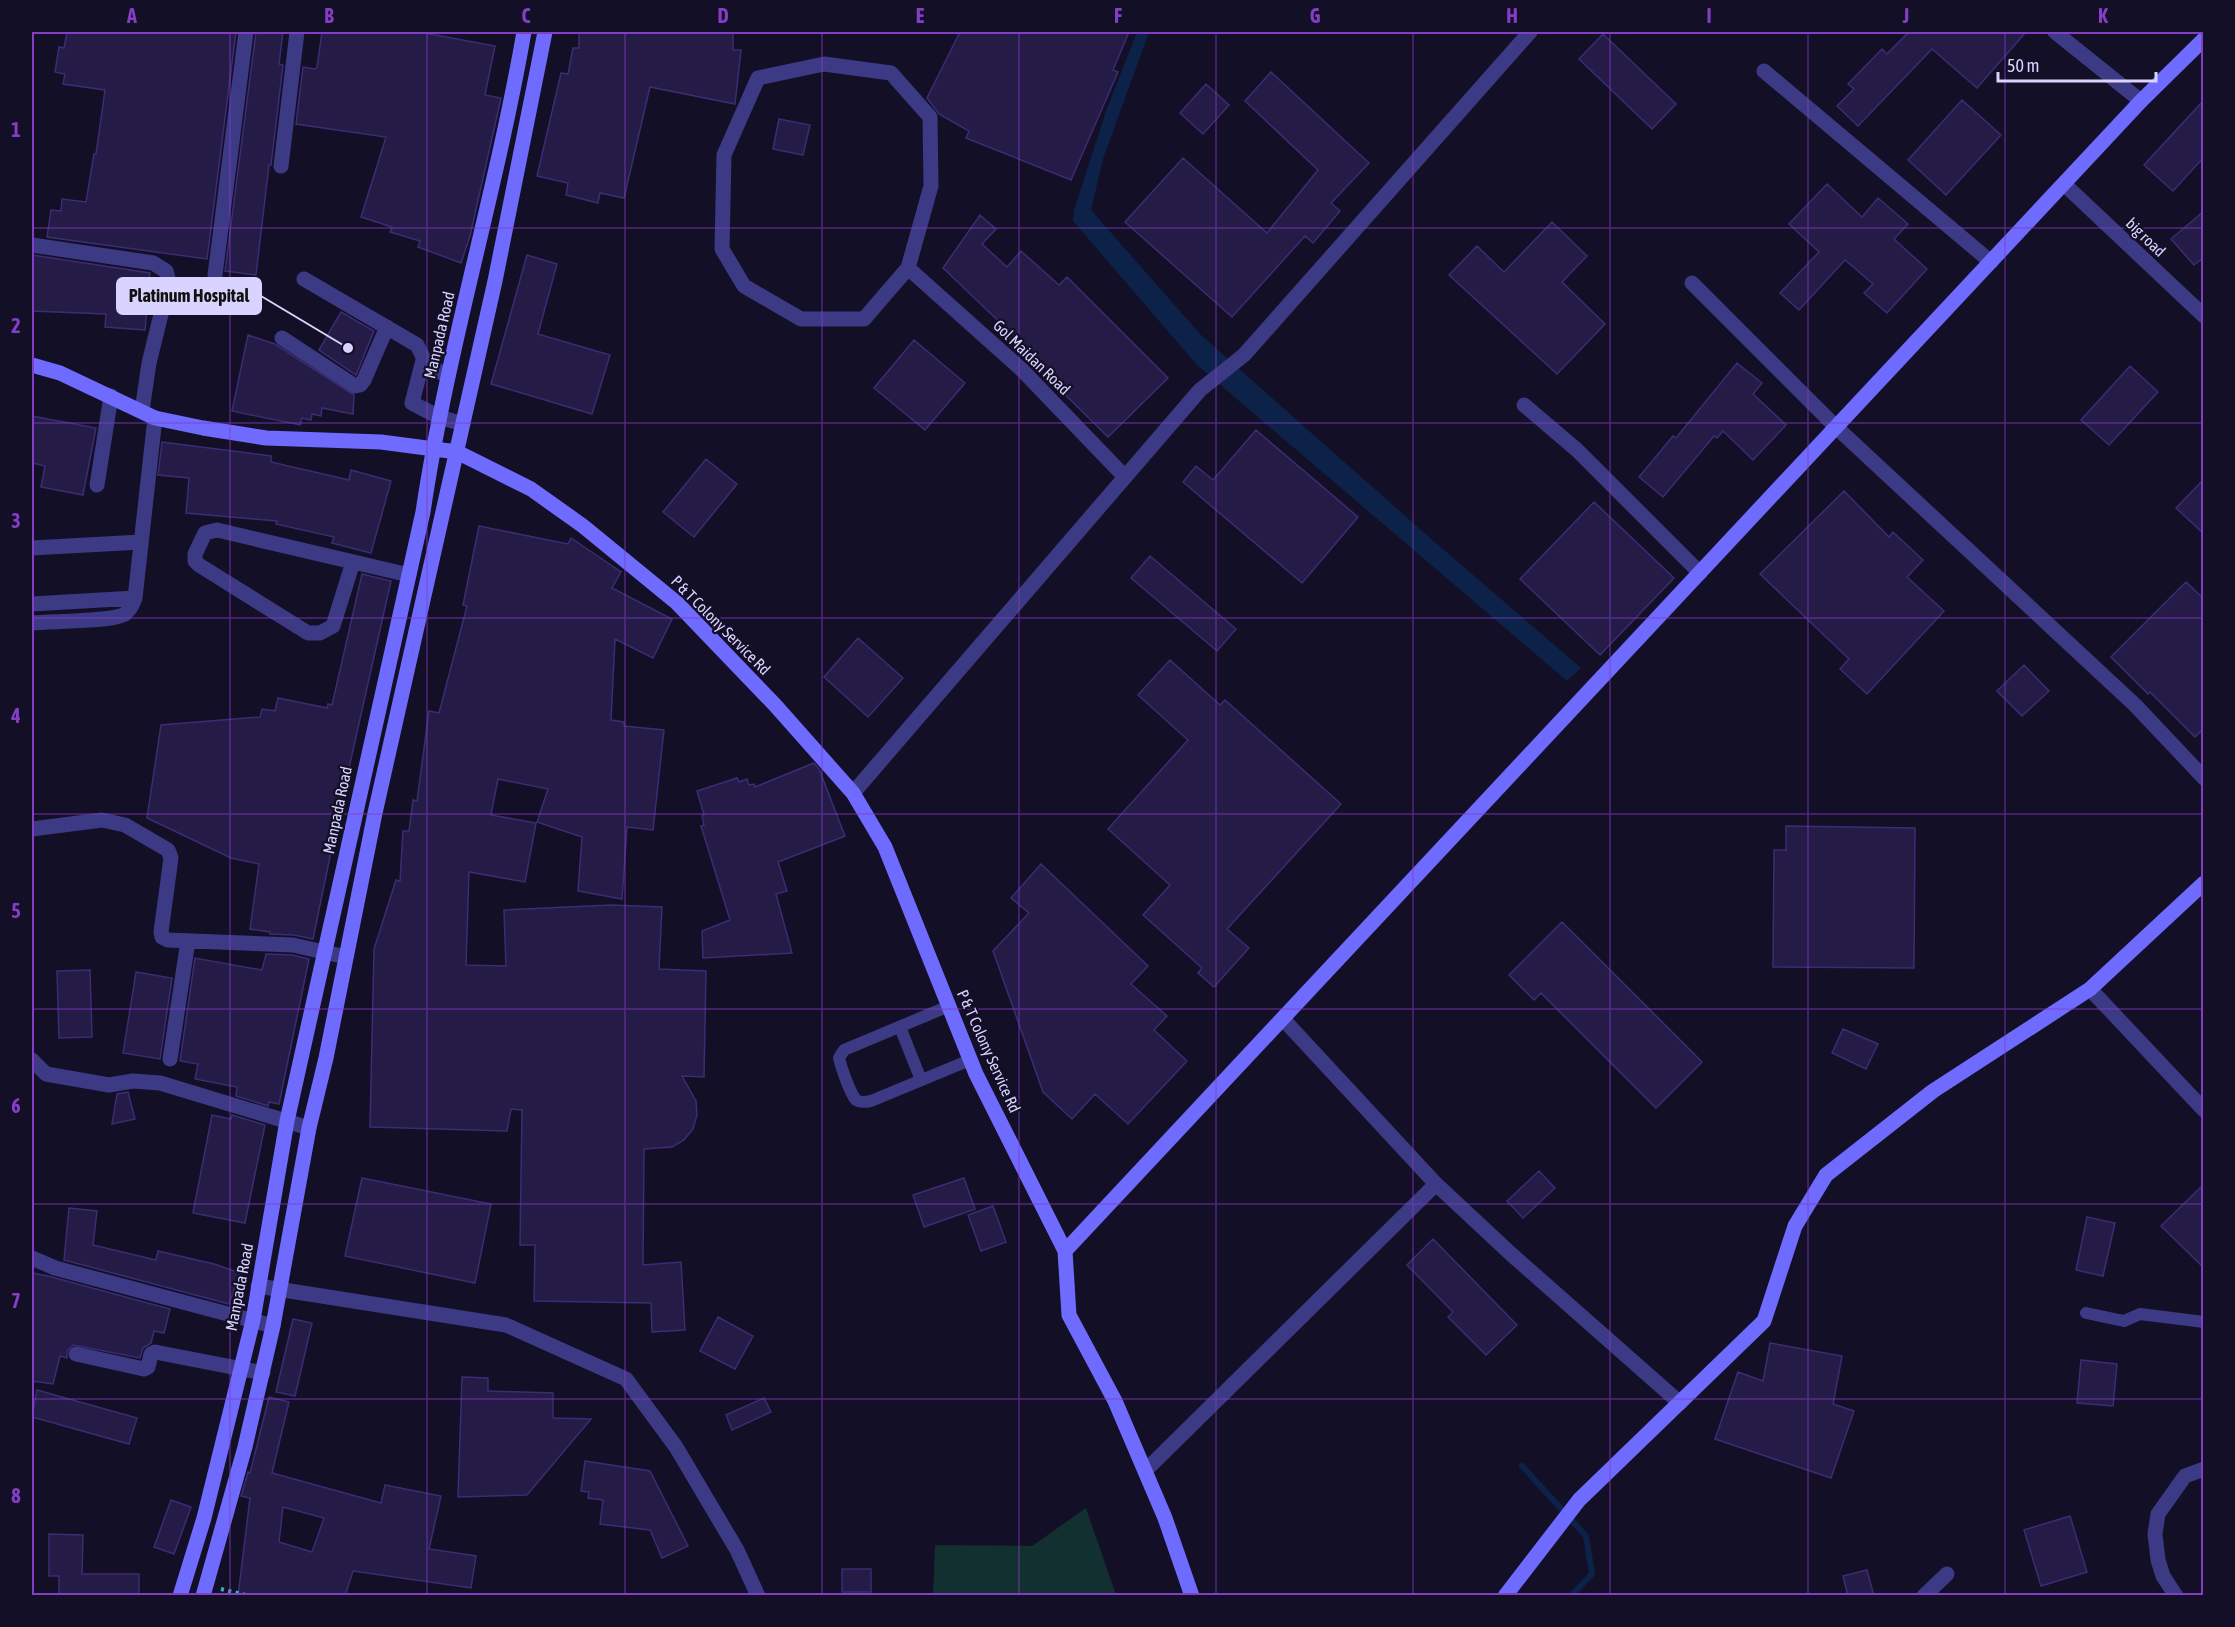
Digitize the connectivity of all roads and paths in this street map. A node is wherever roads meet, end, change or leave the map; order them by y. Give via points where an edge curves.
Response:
1 (246, 32) edge
2 (297, 32) edge
3 (545, 32) edge
4 (1530, 32) edge
5 (2055, 32) edge
6 (523, 38) edge
7 (2204, 39) edge
8 (542, 50) junction
9 (1764, 71) dead end
10 (2141, 101) junction
11 (281, 166) dead end
12 (2064, 184) junction
13 (32, 245) edge
14 (1991, 262) junction
15 (908, 268) junction
16 (215, 275) dead end
17 (471, 275) junction
18 (304, 279) dead end
19 (495, 280) junction
20 (1692, 283) dead end
21 (2204, 316) edge
22 (387, 327) junction
23 (282, 338) dead end
24 (423, 360) junction
25 (32, 365) edge
26 (448, 376) junction
27 (111, 396) junction
28 (1524, 405) dead end
29 (149, 414) junction
30 (439, 417) junction
31 (463, 424) junction
32 (1836, 427) junction
33 (432, 450) junction
34 (457, 452) junction
35 (1125, 477) junction
36 (97, 485) dead end
37 (141, 542) junction
38 (32, 548) edge
39 (353, 562) junction
40 (1700, 573) junction
41 (409, 575) junction
42 (135, 598) junction
43 (32, 604) edge
44 (399, 620) junction
45 (32, 623) edge
46 (416, 624) junction
47 (2204, 778) edge
48 (853, 793) junction
49 (355, 809) junction
50 (375, 813) junction
51 (32, 829) edge
52 (2204, 884) edge
53 (188, 941) junction
54 (325, 952) junction
55 (346, 957) junction
56 (2090, 989) junction
57 (949, 1006) junction
58 (1283, 1019) junction
59 (900, 1027) junction
60 (170, 1059) dead end
61 (32, 1060) edge
62 (970, 1060) junction
63 (921, 1080) junction
64 (2204, 1110) edge
65 (287, 1121) junction
66 (309, 1128) junction
67 (1436, 1184) junction
68 (1065, 1251) junction
69 (32, 1258) edge
70 (258, 1286) junction
71 (280, 1290) junction
72 (2086, 1313) dead end
73 (253, 1320) junction
74 (2204, 1322) edge
75 (273, 1326) junction
76 (76, 1354) dead end
77 (241, 1369) junction
78 (263, 1373) junction
79 (1680, 1403) junction
80 (2204, 1469) edge
81 (1145, 1471) junction
82 (204, 1518) junction
83 (224, 1524) junction
84 (1947, 1574) dead end
85 (182, 1588) edge
86 (205, 1590) edge
87 (250, 1596) edge
88 (758, 1596) edge
89 (1192, 1596) edge
90 (1505, 1596) edge
91 (1924, 1596) edge
92 (2176, 1596) edge

1 - 16 street
2 - 11 street
3 - 8 street
4 - 35 street via 1244,355 1200,390
5 - 10 street
6 - 8 street
6 - 17 street, Manpada Road via 500,159
7 - 10 street
8 - 19 street
9 - 14 street
10 - 12 street
12 - 14 street
12 - 21 street, big road
13 - 29 street via 153,263 166,271 169,282 149,363
14 - 32 street
15 - 15 street via 931,186 930,117 891,74 824,64 758,78 724,155 722,249 744,286 801,319 864,319
15 - 35 street, Gol Maidan Road via 1021,369
17 - 19 street
17 - 26 street, Manpada Road
18 - 22 street
19 - 31 street
20 - 32 street
22 - 23 street via 364,380 355,386
22 - 24 street via 417,345
24 - 26 street
24 - 30 street via 412,403
25 - 27 street, P & T Colony Service Rd
26 - 30 street, Manpada Road
27 - 29 street, P & T Colony Service Rd
27 - 36 street
28 - 40 street via 1576,450
29 - 33 street, P & T Colony Service Rd via 266,438 381,442
29 - 37 street
30 - 31 street
30 - 33 street, Manpada Road
31 - 34 street
32 - 40 street
32 - 47 street via 2135,705
33 - 34 street, P & T Colony Service Rd
33 - 41 street, Manpada Road
34 - 46 street
34 - 48 street, P & T Colony Service Rd via 531,489 677,603
35 - 48 street
37 - 38 street
37 - 42 street
39 - 39 street via 333,626 320,633 308,633 199,566 195,554 205,533 217,530
39 - 41 street
40 - 58 street
41 - 44 street, Manpada Road
42 - 43 street
42 - 45 street via 128,612 114,617
44 - 46 street
44 - 49 street, Manpada Road
46 - 50 street
48 - 57 street, P & T Colony Service Rd via 885,847
49 - 50 street
49 - 54 street, Manpada Road
50 - 55 street
51 - 53 street via 102,820 125,825 159,843 171,858 162,937
52 - 56 street
53 - 54 street via 293,945
53 - 60 street
54 - 55 street
54 - 65 street, Manpada Road
55 - 66 street
56 - 64 street
56 - 79 street via 1933,1091 1826,1175 1795,1226 1764,1321
57 - 59 lane
57 - 62 street, P & T Colony Service Rd
58 - 67 street
58 - 68 street
59 - 63 lane
59 - 63 lane via 844,1050 839,1058 841,1067 856,1099 862,1102
61 - 65 street via 46,1074 109,1085 133,1081 160,1083
62 - 63 lane
62 - 68 street, P & T Colony Service Rd
65 - 66 street
65 - 70 street, Manpada Road
66 - 71 street
67 - 79 street
67 - 81 street
68 - 81 street via 1069,1315 1115,1401
69 - 73 street via 55,1268
70 - 71 street
70 - 73 street, Manpada Road
71 - 75 street
71 - 88 street via 506,1325 627,1379 676,1447 737,1550
72 - 74 lane via 2124,1321 2140,1314
73 - 75 street
73 - 77 street, Manpada Road
75 - 78 street
76 - 77 street via 144,1369 155,1352
77 - 78 street
77 - 82 street, Manpada Road
78 - 83 street
79 - 90 street via 1574,1507
80 - 92 street via 2186,1476 2158,1514 2158,1560
81 - 89 street
82 - 83 street
82 - 85 street, Manpada Road
83 - 86 street
84 - 91 street
85 - 86 street
86 - 87 path

